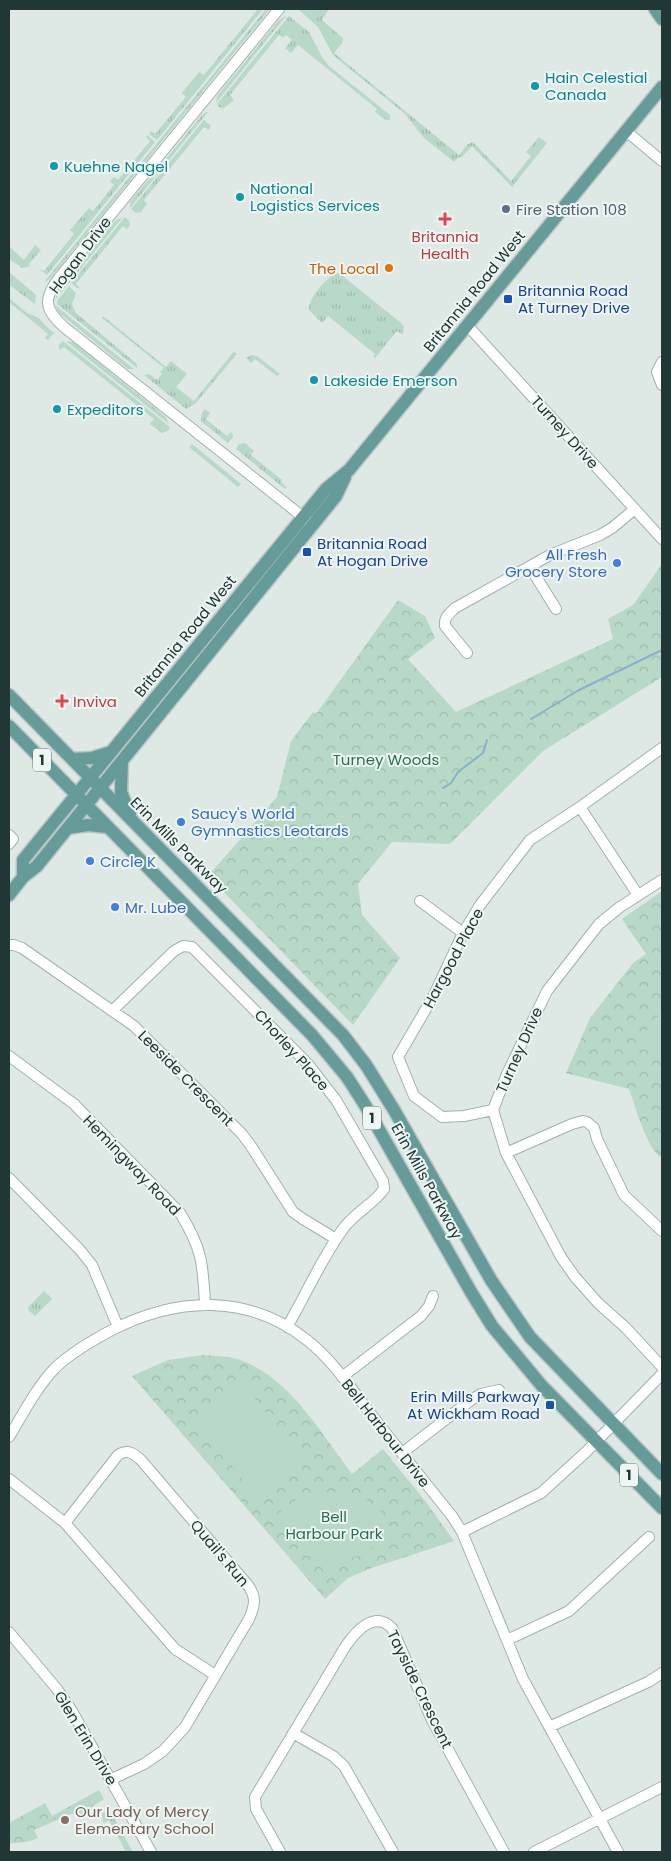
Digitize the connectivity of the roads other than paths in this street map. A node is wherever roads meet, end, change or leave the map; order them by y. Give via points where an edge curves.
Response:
1 (279, 9) edge
2 (655, 9) edge
3 (662, 14) edge
4 (662, 19) edge
5 (662, 87) edge
6 (626, 131) junction
7 (662, 162) edge
8 (468, 325) junction
9 (662, 362) edge
10 (662, 385) edge
11 (635, 509) junction
12 (308, 521) junction
13 (662, 539) edge
14 (530, 567) junction
15 (556, 609) dead end
16 (467, 653) dead end
17 (9, 695) edge
18 (9, 726) edge
19 (662, 748) edge
20 (111, 752) junction
21 (72, 759) junction
22 (122, 761) junction
23 (90, 778) junction
24 (100, 788) junction
25 (76, 795) junction
26 (86, 805) junction
27 (580, 806) junction
28 (135, 823) junction
29 (108, 827) junction
30 (68, 828) junction
31 (9, 835) edge
32 (9, 844) edge
33 (23, 877) junction
34 (662, 880) edge
35 (9, 895) edge
36 (638, 895) junction
37 (420, 901) dead end
38 (463, 933) junction
39 (9, 945) edge
40 (112, 1010) junction
41 (9, 1056) edge
42 (493, 1110) junction
43 (506, 1154) junction
44 (9, 1178) edge
45 (662, 1232) edge
46 (336, 1239) junction
47 (433, 1296) dead end
48 (205, 1304) junction
49 (118, 1327) junction
50 (288, 1327) junction
51 (662, 1367) edge
52 (662, 1374) edge
53 (342, 1378) junction
54 (499, 1390) dead end
55 (613, 1424) junction
56 (9, 1437) edge
57 (595, 1442) junction
58 (402, 1453) junction
59 (662, 1474) edge
60 (9, 1479) edge
61 (662, 1508) edge
62 (65, 1523) junction
63 (462, 1532) junction
64 (649, 1538) dead end
65 (9, 1632) edge
66 (507, 1640) junction
67 (662, 1673) edge
68 (215, 1675) junction
69 (549, 1727) junction
70 (293, 1733) junction
71 (112, 1779) junction
72 (662, 1787) edge
73 (599, 1820) junction
74 (151, 1852) edge
75 (280, 1852) edge
76 (393, 1852) edge
77 (504, 1852) edge
78 (534, 1852) edge
79 (618, 1852) edge

1 - 12 street, Hogan Drive via 59,278 49,292 48,302 50,313 64,327
2 - 3 street
2 - 4 main road
5 - 6 main road, Britannia Road West
6 - 7 street
6 - 8 main road, Britannia Road West
8 - 11 street, Turney Drive
8 - 12 main road, Britannia Road West via 349,470 336,496
9 - 10 street via 658,372
11 - 13 street, Turney Drive
11 - 14 street via 600,535 550,554
12 - 20 main road, Britannia Road West
12 - 22 main road, Britannia Road West
14 - 15 street
14 - 16 street via 455,608 448,615 444,621 447,631
17 - 21 main road, Erin Mills Parkway / 1
18 - 25 main road, Erin Mills Parkway / 1
19 - 27 street, Hargood Place
20 - 21 main road via 92,758
20 - 23 main road, Britannia Road West
21 - 23 main road, Erin Mills Parkway / 1
22 - 24 main road, Britannia Road West
22 - 28 main road via 120,792
23 - 24 main road, Erin Mills Parkway / 1
23 - 25 main road, Britannia Road West
24 - 26 main road, Britannia Road West
24 - 28 main road, Erin Mills Parkway / 1
25 - 26 main road, Erin Mills Parkway / 1
25 - 33 main road, Britannia Road West via 23,860
26 - 29 main road, Erin Mills Parkway / 1
26 - 30 main road, Britannia Road West
27 - 36 street
27 - 38 street, Hargood Place via 530,840 480,905
28 - 55 main road, Erin Mills Parkway / 1 via 343,1035 394,1110 491,1280 530,1337
29 - 30 main road
29 - 57 main road, Erin Mills Parkway / 1 via 312,1035 347,1077 492,1326
30 - 33 main road, Britannia Road West via 38,866
31 - 32 street via 13,839
33 - 35 main road, Britannia Road West
34 - 36 street, Turney Drive
36 - 42 street, Turney Drive via 592,930 547,991
37 - 38 street
38 - 42 street, Hargood Place via 434,995 398,1057 414,1096 442,1117
39 - 40 street, Leeside Crescent via 22,948
40 - 46 street, Leeside Crescent via 141,1033 242,1134 293,1212
40 - 46 street, Chorley Place via 174,951 183,946 192,947 274,1028 336,1100 383,1180 384,1189 380,1196 349,1220
41 - 48 street, Hemingway Road via 74,1104 180,1213 199,1250 204,1269
42 - 43 street, Turney Drive
43 - 45 street via 572,1124 587,1122 594,1128 624,1195
43 - 51 street, Turney Drive via 575,1277
44 - 49 street via 92,1265
46 - 50 street, Chorley Place
47 - 53 street via 421,1316
48 - 49 street, Bell Harbour Drive via 162,1310
48 - 50 street, Bell Harbour Drive via 244,1309
49 - 56 street, Bell Harbour Drive via 86,1343 54,1369
50 - 53 street, Bell Harbour Drive via 320,1352
52 - 55 street
53 - 58 street, Bell Harbour Drive
54 - 58 street via 471,1400
55 - 57 street
55 - 59 main road, Erin Mills Parkway / 1
57 - 61 main road, Erin Mills Parkway / 1
57 - 63 street via 541,1494
58 - 63 street, Bell Harbour Drive
60 - 62 street
62 - 68 street via 175,1649
62 - 68 street, Quail's Run via 118,1454 130,1451 136,1455 247,1584 255,1598 254,1608
63 - 66 street, Bell Harbour Drive
64 - 66 street via 570,1611
65 - 71 street, Glen Erin Drive via 57,1689
66 - 69 street, Bell Harbour Drive via 523,1679
67 - 69 street
68 - 71 street, Quail's Run via 185,1727 164,1751
69 - 73 street, Bell Harbour Drive
70 - 75 street, Tayside Crescent via 255,1797 256,1809
70 - 76 street via 344,1766
70 - 77 street, Tayside Crescent via 352,1636 372,1622 384,1621 392,1628 422,1700
71 - 74 street, Glen Erin Drive
72 - 73 street
73 - 78 street
73 - 79 street, Bell Harbour Drive

